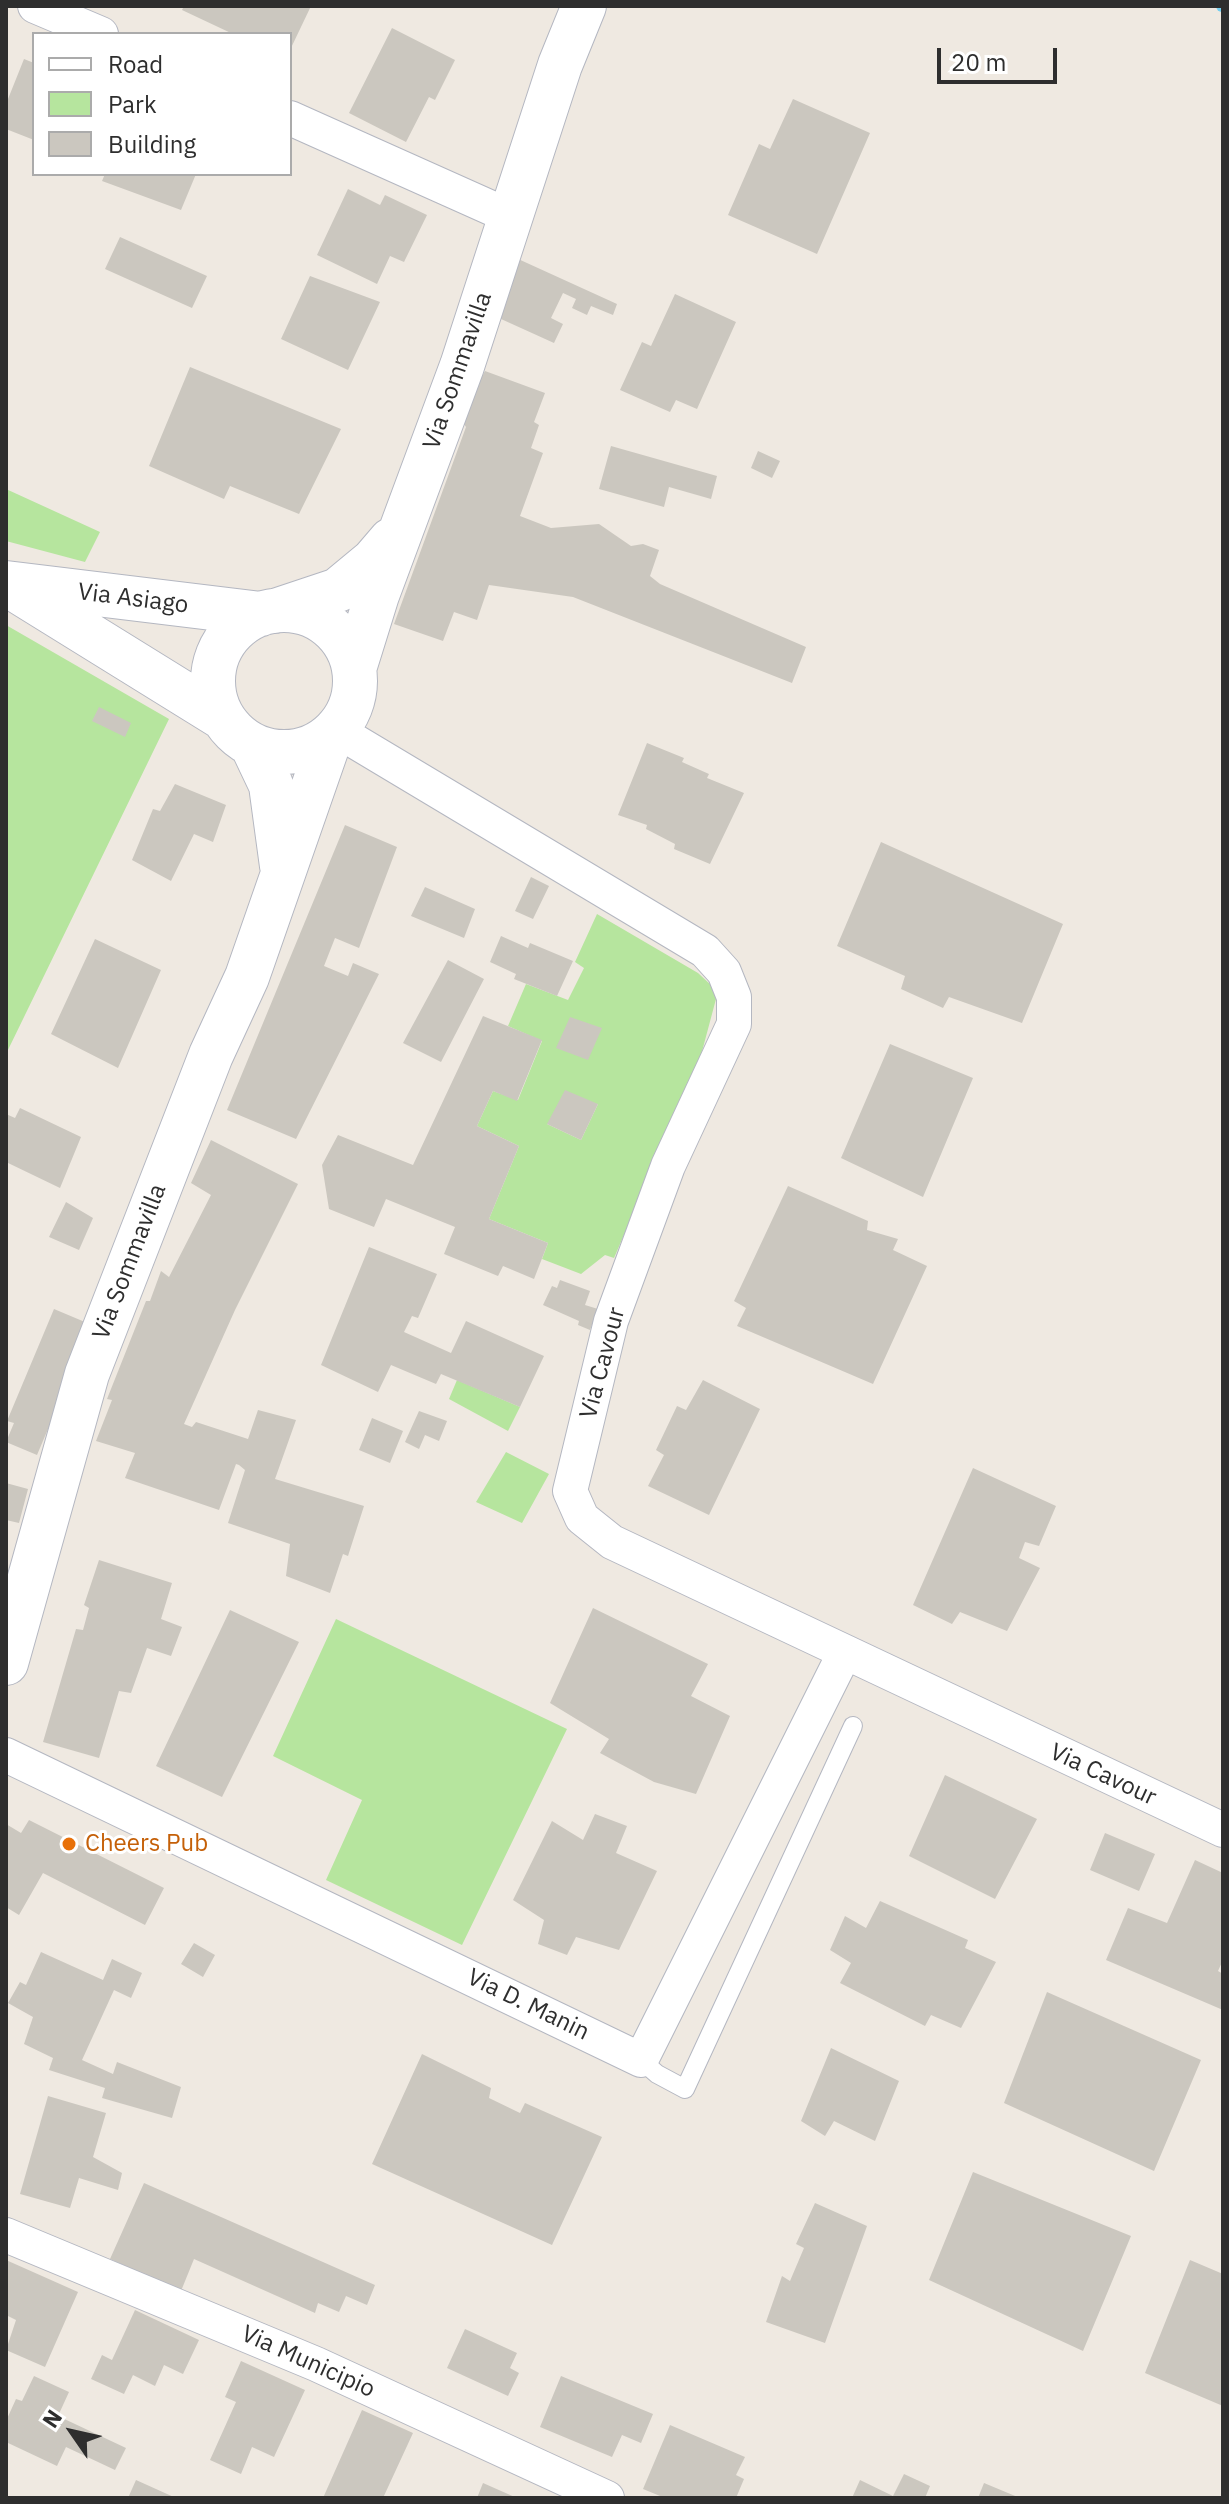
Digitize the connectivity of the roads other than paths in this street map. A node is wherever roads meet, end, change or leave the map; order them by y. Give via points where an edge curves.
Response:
1 (35, 6) edge
2 (584, 6) edge
3 (96, 32) edge
4 (292, 119) edge
5 (509, 216) junction
6 (402, 526) junction
7 (6, 584) edge
8 (268, 612) junction
9 (354, 669) junction
10 (238, 732) junction
11 (334, 733) junction
12 (283, 871) junction
13 (844, 1654) junction
14 (6, 1663) edge
15 (853, 1726) dead end
16 (6, 1755) edge
17 (1223, 1830) edge
18 (641, 2060) junction
19 (6, 2235) edge
20 (607, 2498) edge

1 - 3 street
2 - 5 main road, Via Sommavilla
4 - 5 street
5 - 6 main road, Via Sommavilla via 462,366
6 - 8 main road, Via Sommavilla via 373,561 338,590
6 - 9 main road, Via Sommavilla
7 - 8 main road, Via Asiago
7 - 10 main road, Via Asiago
8 - 9 main road via 302,613 326,623 345,643
8 - 10 main road, Via Sommavilla via 234,631 217,657 213,688
9 - 11 main road, Via Sommavilla via 353,701
10 - 11 main road via 292,752
10 - 12 main road, Via Sommavilla via 271,785
11 - 12 main road, Via Sommavilla
11 - 13 street, Via Cavour via 705,951 724,972 734,997 734,1024 638,1243 611,1321 570,1491 582,1518 612,1542
12 - 14 main road, Via Sommavilla via 247,977 211,1055 87,1374
13 - 17 street, Via Cavour
13 - 18 street
15 - 18 lane via 685,2089
16 - 18 street, Via D. Manin
19 - 20 street, Via Municipio via 316,2364

